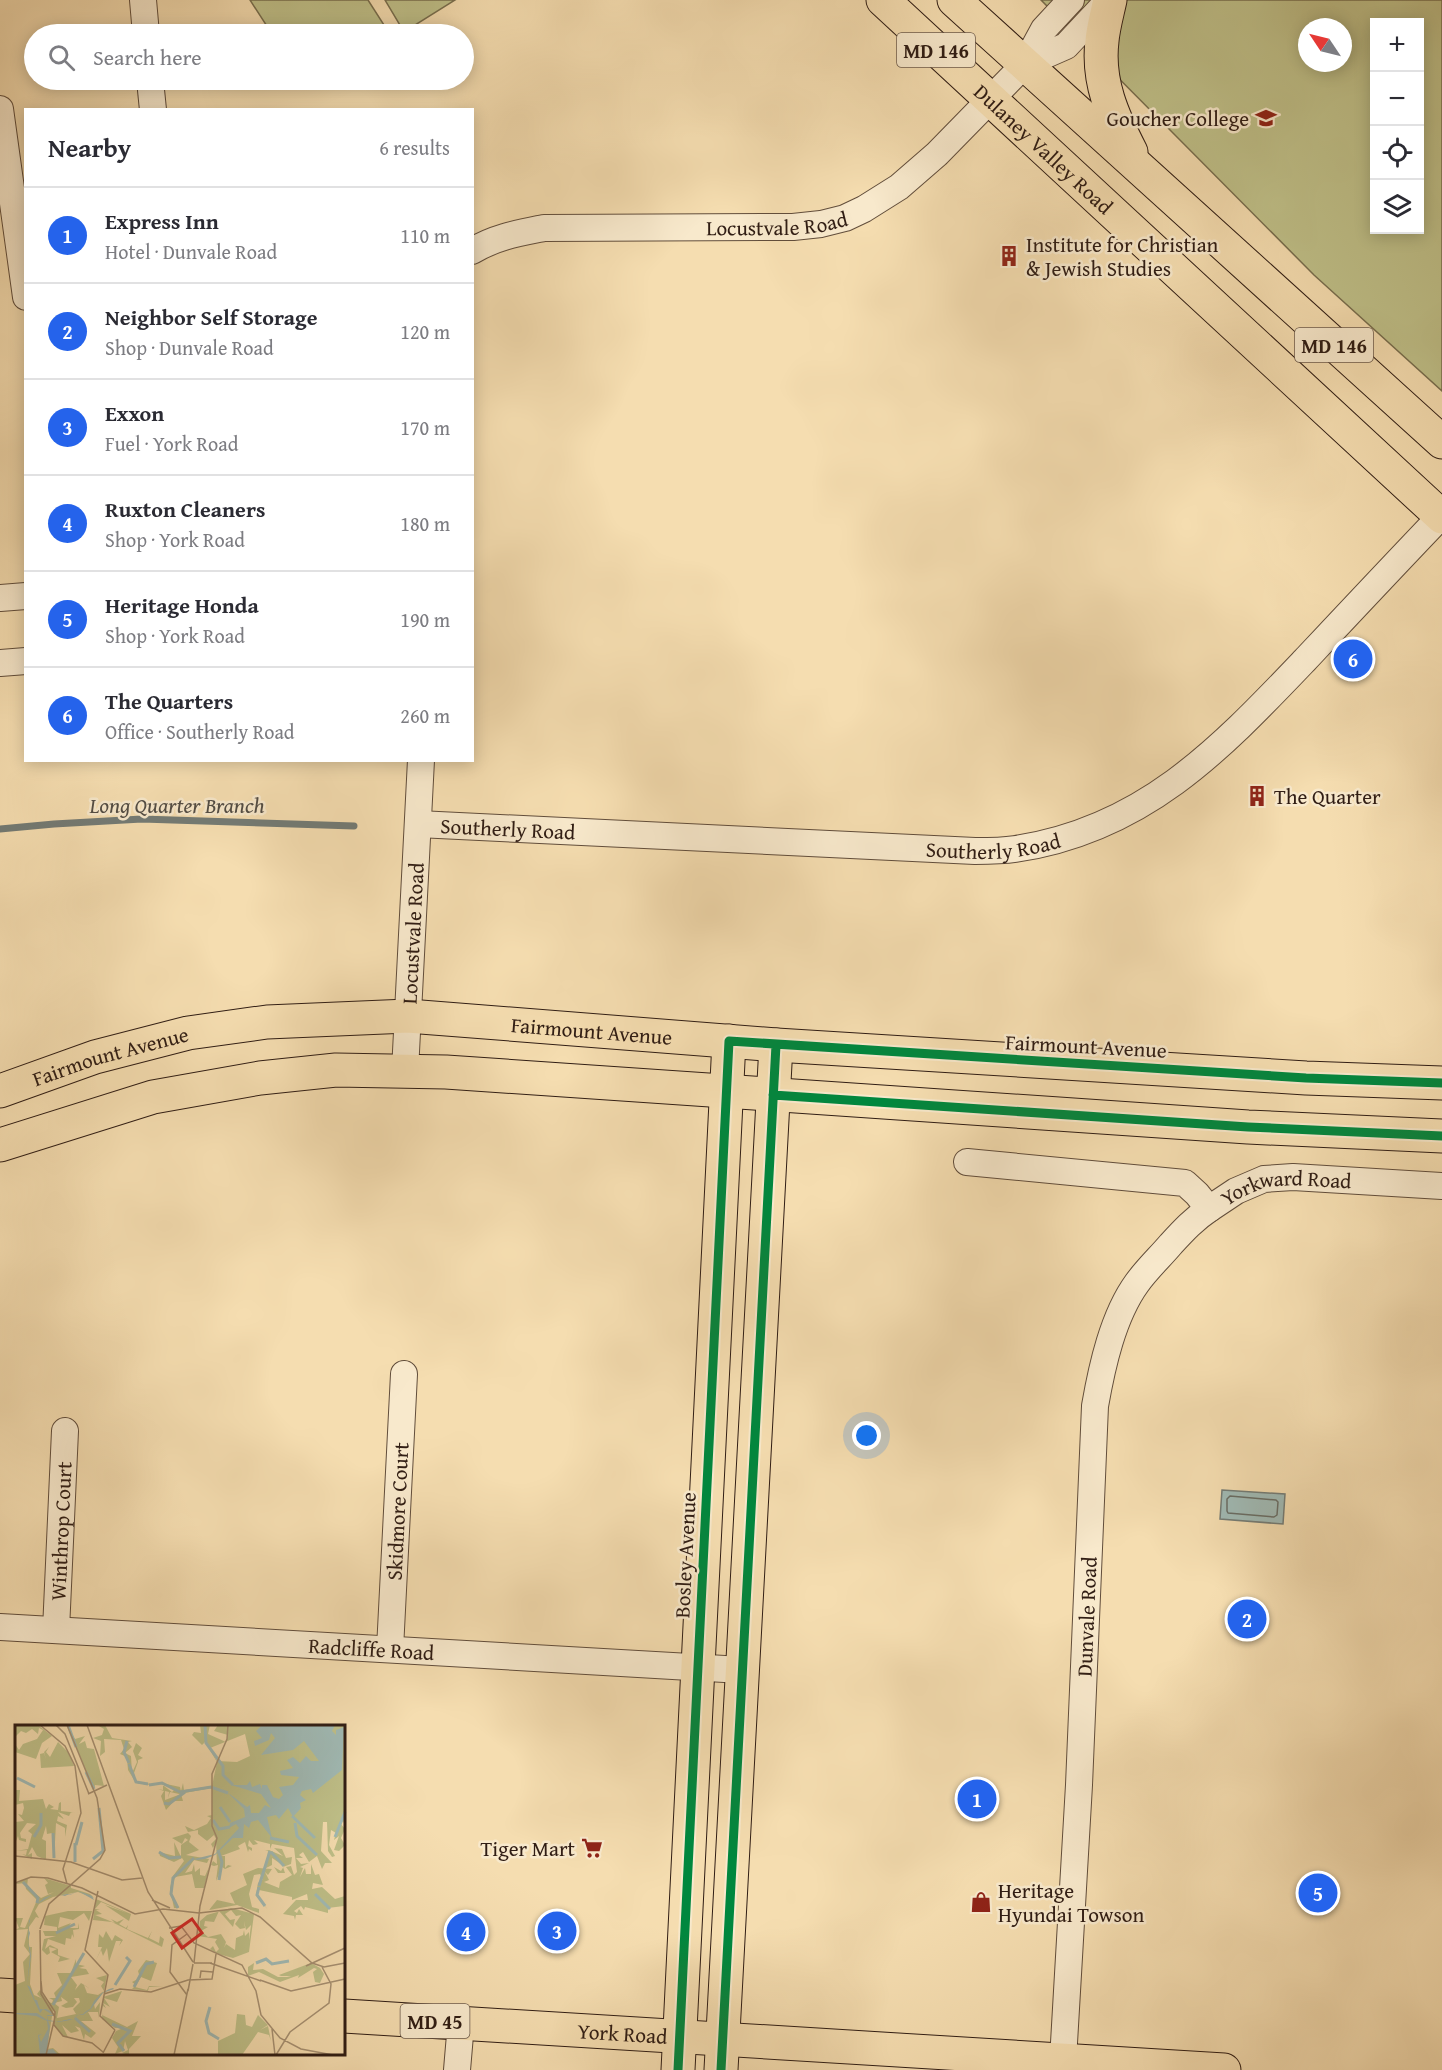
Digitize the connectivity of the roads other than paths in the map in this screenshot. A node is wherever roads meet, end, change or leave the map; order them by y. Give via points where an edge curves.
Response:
1 (142, 0) edge
2 (883, 0) edge
3 (954, 0) edge
4 (1071, 0) edge
5 (1109, 0) edge
6 (145, 24) edge
7 (1025, 64) junction
8 (151, 90) edge
9 (990, 100) junction
10 (153, 108) edge
11 (0, 109) edge
12 (1139, 167) junction
13 (474, 249) edge
14 (24, 283) edge
15 (1442, 442) edge
16 (1442, 516) edge
17 (24, 596) edge
18 (0, 598) edge
19 (24, 661) edge
20 (0, 663) edge
21 (421, 762) edge
22 (418, 824) junction
23 (408, 1016) junction
24 (729, 1041) junction
25 (776, 1045) junction
26 (405, 1071) junction
27 (1442, 1083) edge
28 (0, 1090) edge
29 (726, 1090) junction
30 (773, 1095) junction
31 (1442, 1136) edge
32 (0, 1144) edge
33 (967, 1162) dead end
34 (1442, 1186) edge
35 (1209, 1209) junction
36 (404, 1374) dead end
37 (65, 1431) dead end
38 (0, 1627) edge
39 (56, 1630) junction
40 (390, 1649) junction
41 (698, 1667) junction
42 (742, 1670) junction
43 (345, 2016) edge
44 (461, 2023) junction
45 (680, 2036) junction
46 (722, 2054) edge
47 (1063, 2060) junction
48 (457, 2070) edge
49 (678, 2070) edge
50 (1224, 2070) edge

1 - 6 street
2 - 9 main road, Dulaney Valley Road / MD 146
3 - 7 main road, MD 146
4 - 7 street via 1044,29
5 - 7 street via 1066,46
5 - 12 main road via 1102,42 1103,82 1116,123
7 - 9 street, Locustvale Road
7 - 12 main road, MD 146
8 - 10 street
9 - 13 street, Locustvale Road via 915,174 883,198 845,218 793,227 544,228 504,236
9 - 16 main road, Dulaney Valley Road / MD 146
11 - 14 street
12 - 15 main road, MD 146
16 - 22 street, Southerly Road via 1214,752 1168,789 1127,813 1052,842 975,851
17 - 18 street
19 - 20 street
21 - 22 street, Locustvale Road
22 - 23 street, Locustvale Road
23 - 24 main road, Fairmount Avenue
23 - 26 street, Locustvale Road
23 - 28 main road, Fairmount Avenue via 267,1023 188,1033 95,1057
24 - 25 main road, Fairmount Avenue
24 - 29 main road, Bosley Avenue
25 - 27 main road, Fairmount Avenue via 1326,1080
25 - 30 main road
26 - 29 main road
26 - 32 main road via 336,1070 228,1083 153,1097
29 - 30 main road
29 - 41 main road, Bosley Avenue
30 - 31 main road
30 - 42 main road
33 - 35 street, Yorkward Road via 1185,1183
34 - 35 street, Yorkward Road via 1293,1177 1264,1179
35 - 47 street, Dunvale Road via 1196,1218 1136,1284 1101,1370 1095,1406
36 - 40 street, Skidmore Court
37 - 39 street, Winthrop Court
38 - 39 street, Radcliffe Road
39 - 40 street, Radcliffe Road
40 - 41 street, Radcliffe Road
41 - 42 street, Radcliffe Road
41 - 45 main road, Bosley Avenue
42 - 46 main road
43 - 44 main road, York Road / MD 45
44 - 45 main road, York Road / MD 45
44 - 48 street
45 - 46 main road, York Road / MD 45
45 - 49 main road, Bosley Avenue
46 - 47 main road, York Road / MD 45
47 - 50 main road, York Road / MD 45

